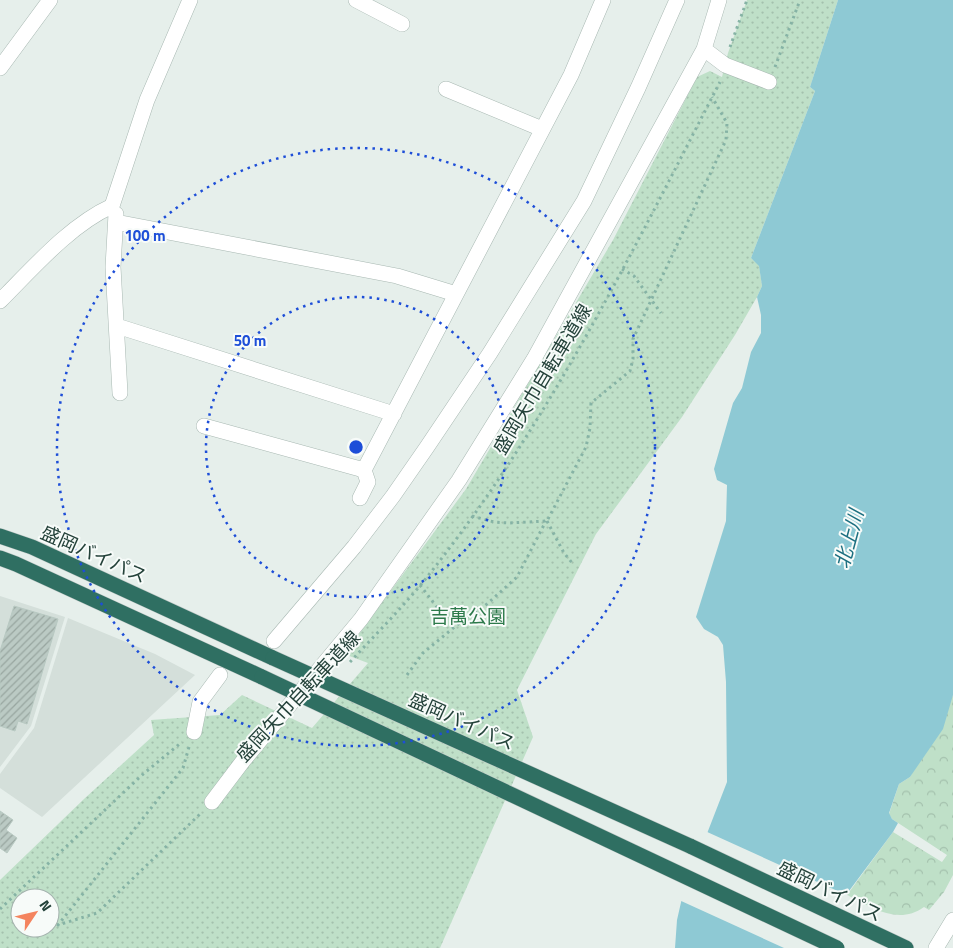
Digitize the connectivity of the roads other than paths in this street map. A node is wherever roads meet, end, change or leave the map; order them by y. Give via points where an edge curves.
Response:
1 (50, 0) edge
2 (190, 0) edge
3 (356, 0) edge
4 (603, 0) edge
5 (677, 0) edge
6 (719, 0) edge
7 (402, 24) dead end
8 (704, 49) junction
9 (0, 68) edge
10 (769, 82) road end
11 (446, 89) dead end
12 (542, 129) junction
13 (112, 206) junction
14 (116, 222) junction
15 (456, 294) junction
16 (0, 301) edge
17 (117, 326) junction
18 (120, 394) dead end
19 (394, 414) junction
20 (204, 426) dead end
21 (364, 470) junction
22 (360, 498) dead end
23 (0, 536) edge
24 (0, 558) edge
25 (274, 641) dead end
26 (220, 676) dead end
27 (194, 732) road end
28 (212, 802) road end
29 (953, 920) edge
30 (837, 948) edge
31 (906, 948) edge
32 (936, 948) edge

1 - 9 street
2 - 13 street via 147,100
3 - 7 street
4 - 12 street via 571,75
5 - 25 street via 584,201 490,353 354,548
6 - 8 street
8 - 10 street via 725,65
8 - 28 street via 534,359 459,480 361,619
11 - 12 street
12 - 15 street
13 - 14 street
13 - 16 street via 100,211 63,240
14 - 15 street via 397,276
14 - 17 street via 113,267
15 - 19 street
17 - 18 street
17 - 19 street
19 - 21 street
20 - 21 street
21 - 22 street via 368,482
23 - 31 highway, 盛岡バイパス, bridge via 32,547 690,846
24 - 30 highway, bridge
26 - 27 street via 200,702
29 - 32 street

